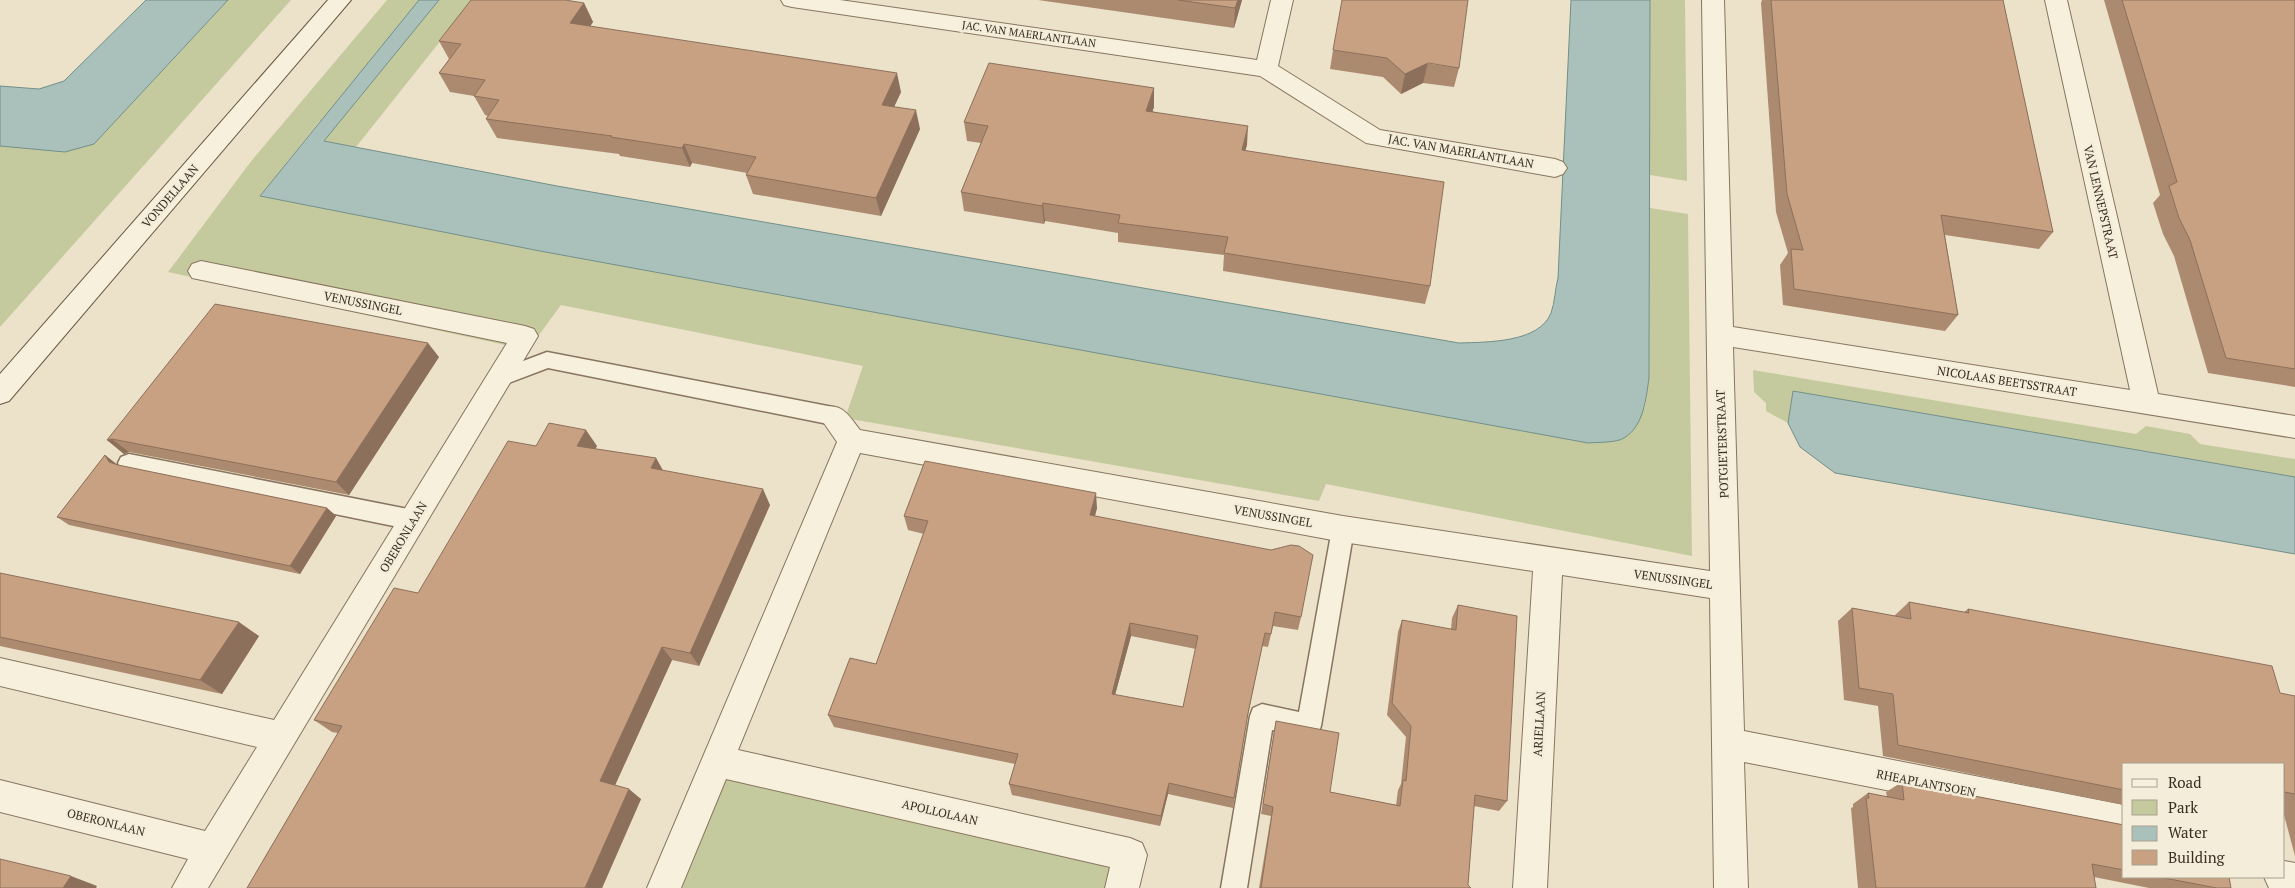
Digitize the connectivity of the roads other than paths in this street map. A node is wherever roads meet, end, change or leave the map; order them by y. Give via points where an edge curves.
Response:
1 (340, 0) edge
2 (792, 0) edge
3 (1282, 0) edge
4 (1713, 0) edge
5 (2056, 0) edge
6 (1266, 69) junction
7 (1555, 168) dead end
8 (201, 271) dead end
9 (1720, 335) junction
10 (524, 336) joint
11 (498, 379) junction
12 (0, 393) edge
13 (2147, 404) junction
14 (833, 416) joint
15 (2295, 427) edge
16 (852, 440) junction
17 (129, 463) dead end
18 (413, 520) junction
19 (1343, 529) junction
20 (1548, 560) junction
21 (1726, 587) junction
22 (0, 672) edge
23 (281, 737) junction
24 (1729, 744) junction
25 (717, 760) junction
26 (0, 796) edge
27 (2122, 822) edge
28 (213, 849) junction
29 (189, 888) edge
30 (664, 888) edge
31 (1122, 888) edge
32 (1234, 888) edge
33 (1530, 888) edge
34 (1731, 888) edge

1 - 12 street, VONDELLAAN
2 - 6 street, JAC. VAN MAERLANTLAAN
3 - 6 street
4 - 9 street, POTGIETERSTRAAT
5 - 13 street, VAN LENNEPSTRAAT
6 - 7 street, JAC. VAN MAERLANTLAAN via 1374,137
8 - 10 street, VENUSSINGEL
9 - 13 street, NICOLAAS BEETSSTRAAT
9 - 21 street, POTGIETERSTRAAT
10 - 11 street, OBERONLAAN
11 - 14 lane via 547,360
11 - 18 street, OBERONLAAN
13 - 15 street, NICOLAAS BEETSSTRAAT
14 - 16 street
16 - 19 street, VENUSSINGEL
16 - 25 street
17 - 18 lane
18 - 23 street, OBERONLAAN
19 - 20 street, VENUSSINGEL
19 - 32 lane via 1309,726 1262,716
20 - 21 street, VENUSSINGEL
20 - 33 street, ARIELLAAN
21 - 24 street, POTGIETERSTRAAT
22 - 23 street
23 - 28 street, OBERONLAAN
24 - 27 street, RHEAPLANTSOEN
24 - 34 street, POTGIETERSTRAAT
25 - 30 street
25 - 31 street, APOLLOLAAN via 1130,855
26 - 28 street, OBERONLAAN
28 - 29 street, OBERONLAAN

